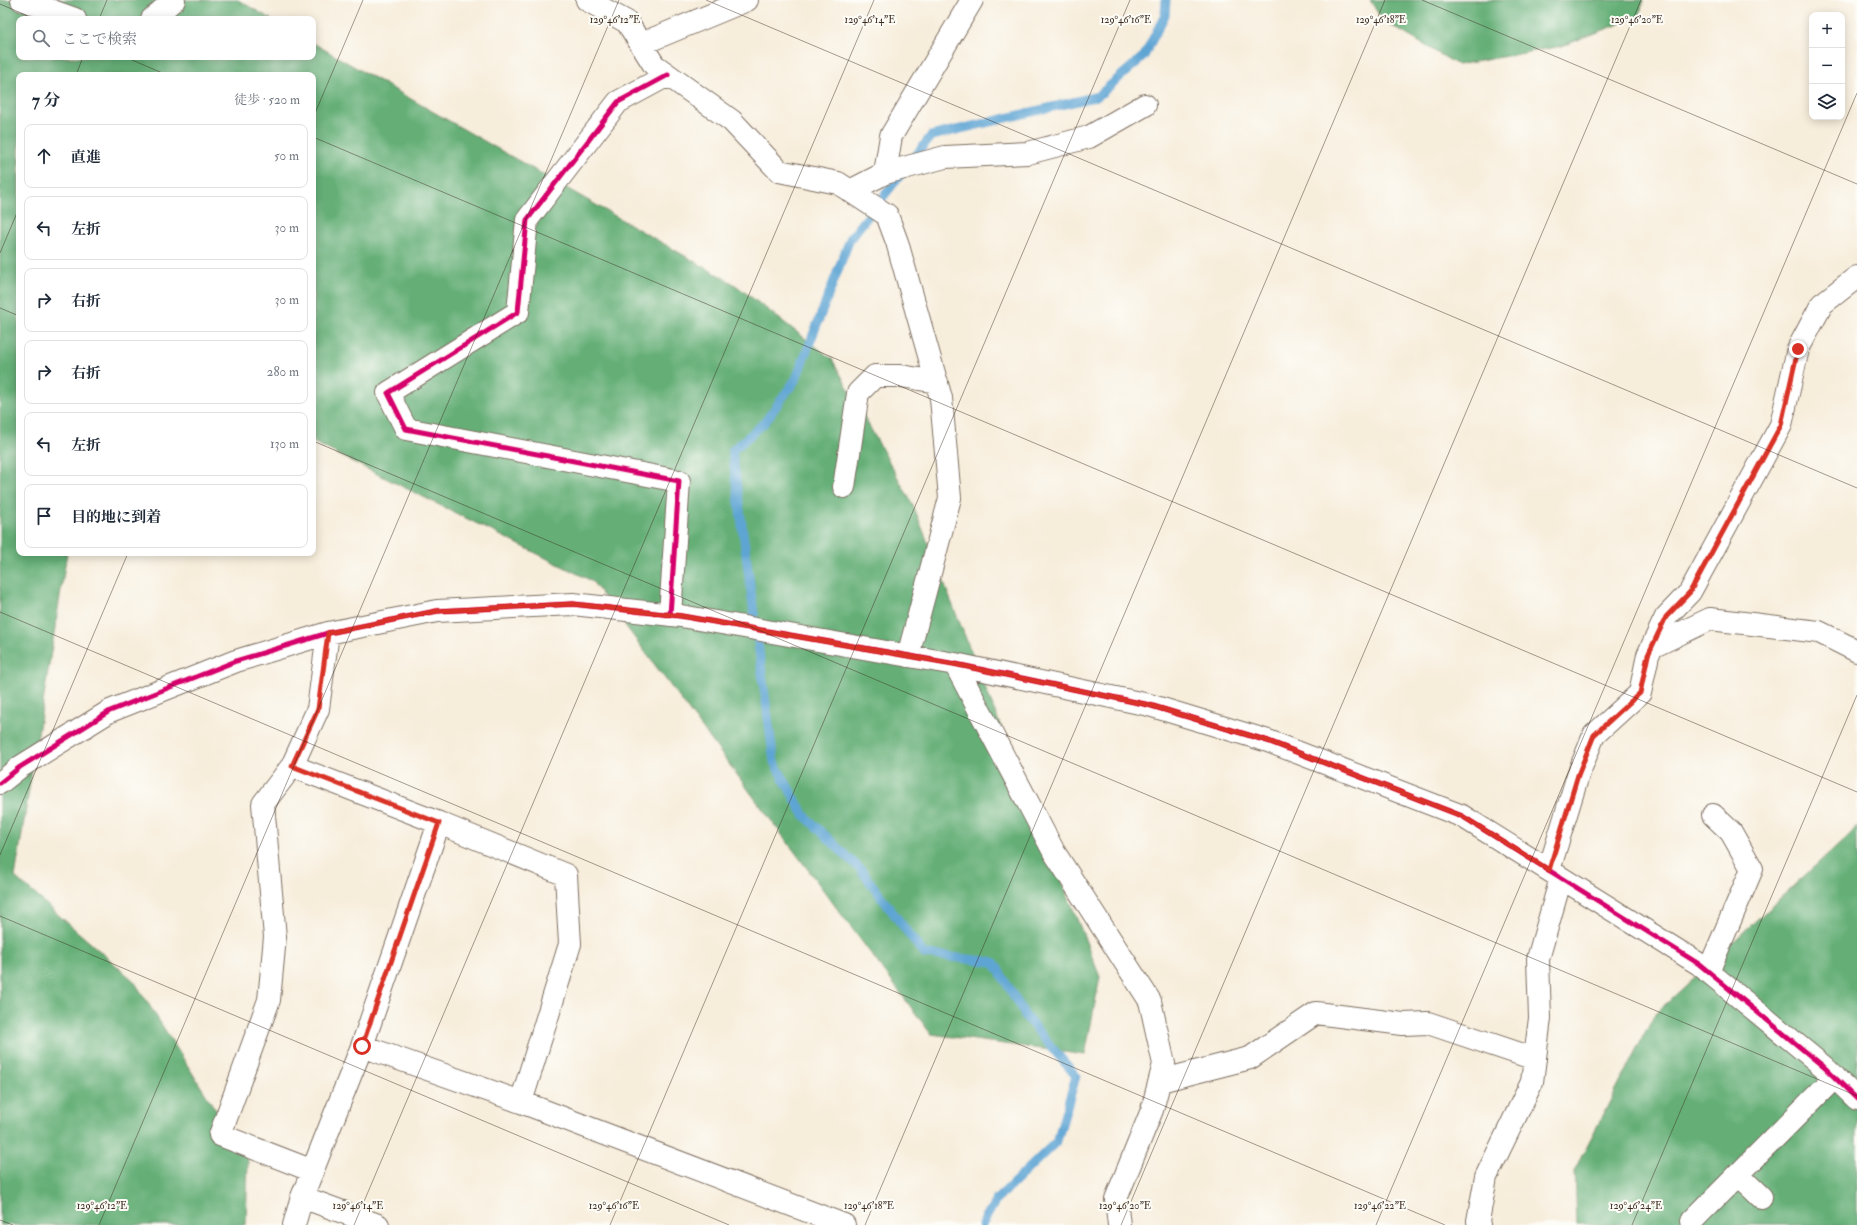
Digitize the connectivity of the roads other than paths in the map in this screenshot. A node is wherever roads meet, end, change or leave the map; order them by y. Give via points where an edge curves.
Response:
1 (22, 0) edge
2 (174, 0) edge
3 (587, 0) edge
4 (747, 0) edge
5 (972, 0) edge
6 (67, 16) edge
7 (155, 16) edge
8 (641, 44) junction
9 (668, 75) junction
10 (1145, 105) dead end
11 (886, 173) junction
12 (854, 194) junction
13 (1857, 277) edge
14 (937, 382) junction
15 (844, 486) dead end
16 (676, 615) junction
17 (328, 633) junction
18 (1652, 647) junction
19 (1857, 651) edge
20 (908, 656) junction
21 (954, 664) junction
22 (292, 766) junction
23 (0, 783) edge
24 (1713, 815) dead end
25 (439, 823) junction
26 (1560, 877) junction
27 (1704, 968) junction
28 (362, 1046) junction
29 (1535, 1059) junction
30 (1835, 1077) junction
31 (1160, 1080) junction
32 (1857, 1099) edge
33 (521, 1102) junction
34 (313, 1171) junction
35 (1738, 1175) junction
36 (302, 1197) junction
37 (1761, 1197) dead end
38 (1692, 1221) dead end
39 (294, 1225) edge
40 (378, 1225) edge
41 (844, 1225) edge
42 (1119, 1225) edge
43 (1479, 1225) edge

1 - 6 street
2 - 7 street
3 - 8 street via 627,22
4 - 8 street
5 - 11 street via 891,136
8 - 9 street via 654,65
9 - 12 street via 732,121 779,171 838,183
9 - 16 street via 618,102 527,220 518,312 388,392 406,429 679,481
10 - 11 street via 1089,137 1028,153 945,157
11 - 12 street
12 - 14 street via 887,215
13 - 18 street via 1822,304 1798,349 1781,425 1690,592 1666,617
14 - 15 street via 901,376 875,376 858,393
14 - 20 street via 941,398 950,498
16 - 17 street via 573,604 437,611
16 - 20 street
17 - 22 street via 318,709
17 - 23 street via 236,661 110,711
18 - 19 street via 1710,619 1819,632
18 - 26 street via 1640,693 1594,735 1578,775
20 - 21 street
21 - 26 street via 1149,705 1268,741 1462,816
21 - 31 street via 1054,852 1150,1001 1164,1064
22 - 25 street
22 - 34 street via 263,804 275,937 269,1000 220,1135
24 - 27 street via 1731,832 1752,869
25 - 28 street
25 - 33 street via 566,876 570,944
26 - 27 street
26 - 29 street via 1538,959 1540,1018
27 - 30 street
28 - 33 street
28 - 34 street
29 - 31 street via 1428,1023 1403,1024 1316,1013 1250,1058
29 - 43 street via 1532,1082 1486,1177
30 - 32 street
30 - 35 street
31 - 42 street via 1152,1110 1116,1199
33 - 41 street
34 - 36 street
35 - 37 street
35 - 38 street
36 - 39 street
36 - 40 street

